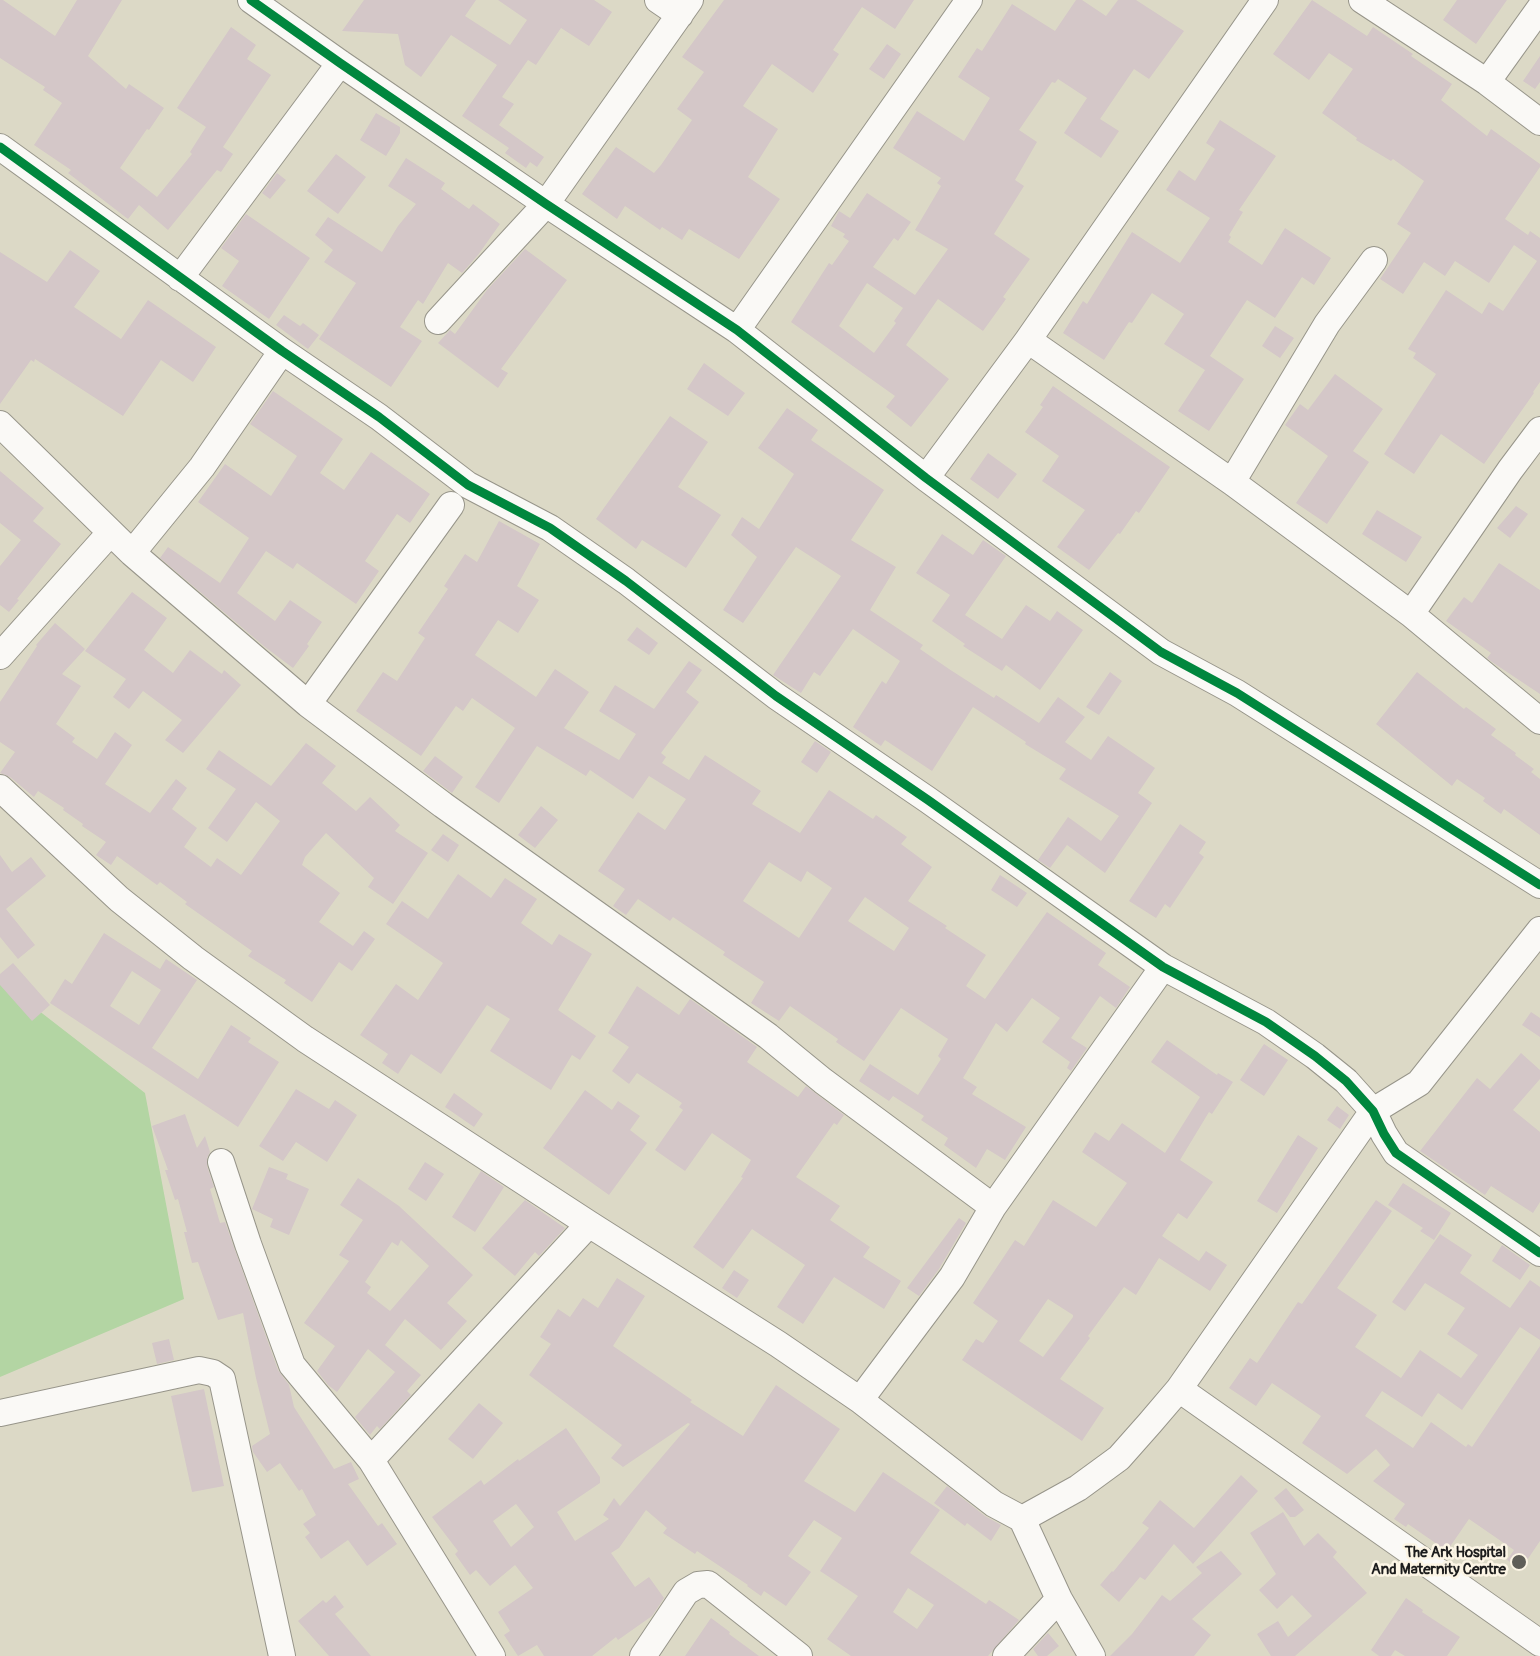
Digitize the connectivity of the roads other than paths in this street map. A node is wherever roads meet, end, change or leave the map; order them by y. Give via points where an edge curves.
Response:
1 (251, 0) edge
2 (658, 0) edge
3 (969, 0) edge
4 (1266, 0) edge
5 (1362, 0) edge
6 (685, 7) edge
7 (1540, 8) edge
8 (340, 63) junction
9 (1487, 82) junction
10 (1540, 122) edge
11 (0, 147) edge
12 (546, 204) junction
13 (1374, 260) dead end
14 (180, 278) junction
15 (438, 321) dead end
16 (737, 330) junction
17 (1028, 340) junction
18 (282, 351) junction
19 (0, 424) edge
20 (1540, 430) edge
21 (926, 478) junction
22 (1232, 482) junction
23 (450, 505) dead end
24 (110, 533) junction
25 (132, 553) junction
26 (1411, 614) junction
27 (0, 656) edge
28 (308, 704) junction
29 (1540, 721) edge
30 (0, 788) edge
31 (1540, 885) edge
32 (1540, 930) edge
33 (1163, 967) junction
34 (1374, 1111) junction
35 (221, 1162) dead end
36 (993, 1207) junction
37 (589, 1224) junction
38 (1540, 1253) edge
39 (1179, 1389) junction
40 (860, 1400) junction
41 (0, 1413) edge
42 (371, 1460) junction
43 (1022, 1519) junction
44 (1059, 1599) junction
45 (1540, 1643) edge
46 (282, 1656) edge
47 (492, 1656) edge
48 (643, 1656) edge
49 (799, 1656) edge
50 (1006, 1656) edge
51 (1092, 1656) edge

1 - 8 street
2 - 6 street
3 - 16 street
4 - 17 street
5 - 9 street
6 - 12 street
7 - 9 street
8 - 12 street
8 - 14 street
9 - 10 street
11 - 14 street
12 - 15 street
12 - 16 street
13 - 22 street via 1327,324
14 - 18 street
16 - 21 street
17 - 21 street
17 - 22 street
18 - 25 street via 202,467
18 - 33 street via 379,417 468,485 549,528 776,696
19 - 24 street
20 - 26 street
21 - 31 street via 1161,652 1237,693
22 - 26 street
23 - 28 street
24 - 25 street
24 - 27 street
25 - 28 street
26 - 29 street
28 - 36 street via 768,1036
30 - 37 street via 119,899 193,958 305,1039
32 - 34 street via 1419,1083
33 - 34 street via 1266,1022 1315,1056
33 - 36 street
34 - 38 street via 1396,1153
34 - 39 street
35 - 42 street via 292,1365
36 - 40 street via 952,1277
37 - 40 street
37 - 42 street
39 - 43 street via 1119,1458 1078,1488
39 - 45 street
40 - 43 street via 994,1504
41 - 46 street via 199,1370 222,1379
42 - 47 street
43 - 44 street
44 - 50 street
44 - 51 street
48 - 49 street via 686,1592 708,1584

